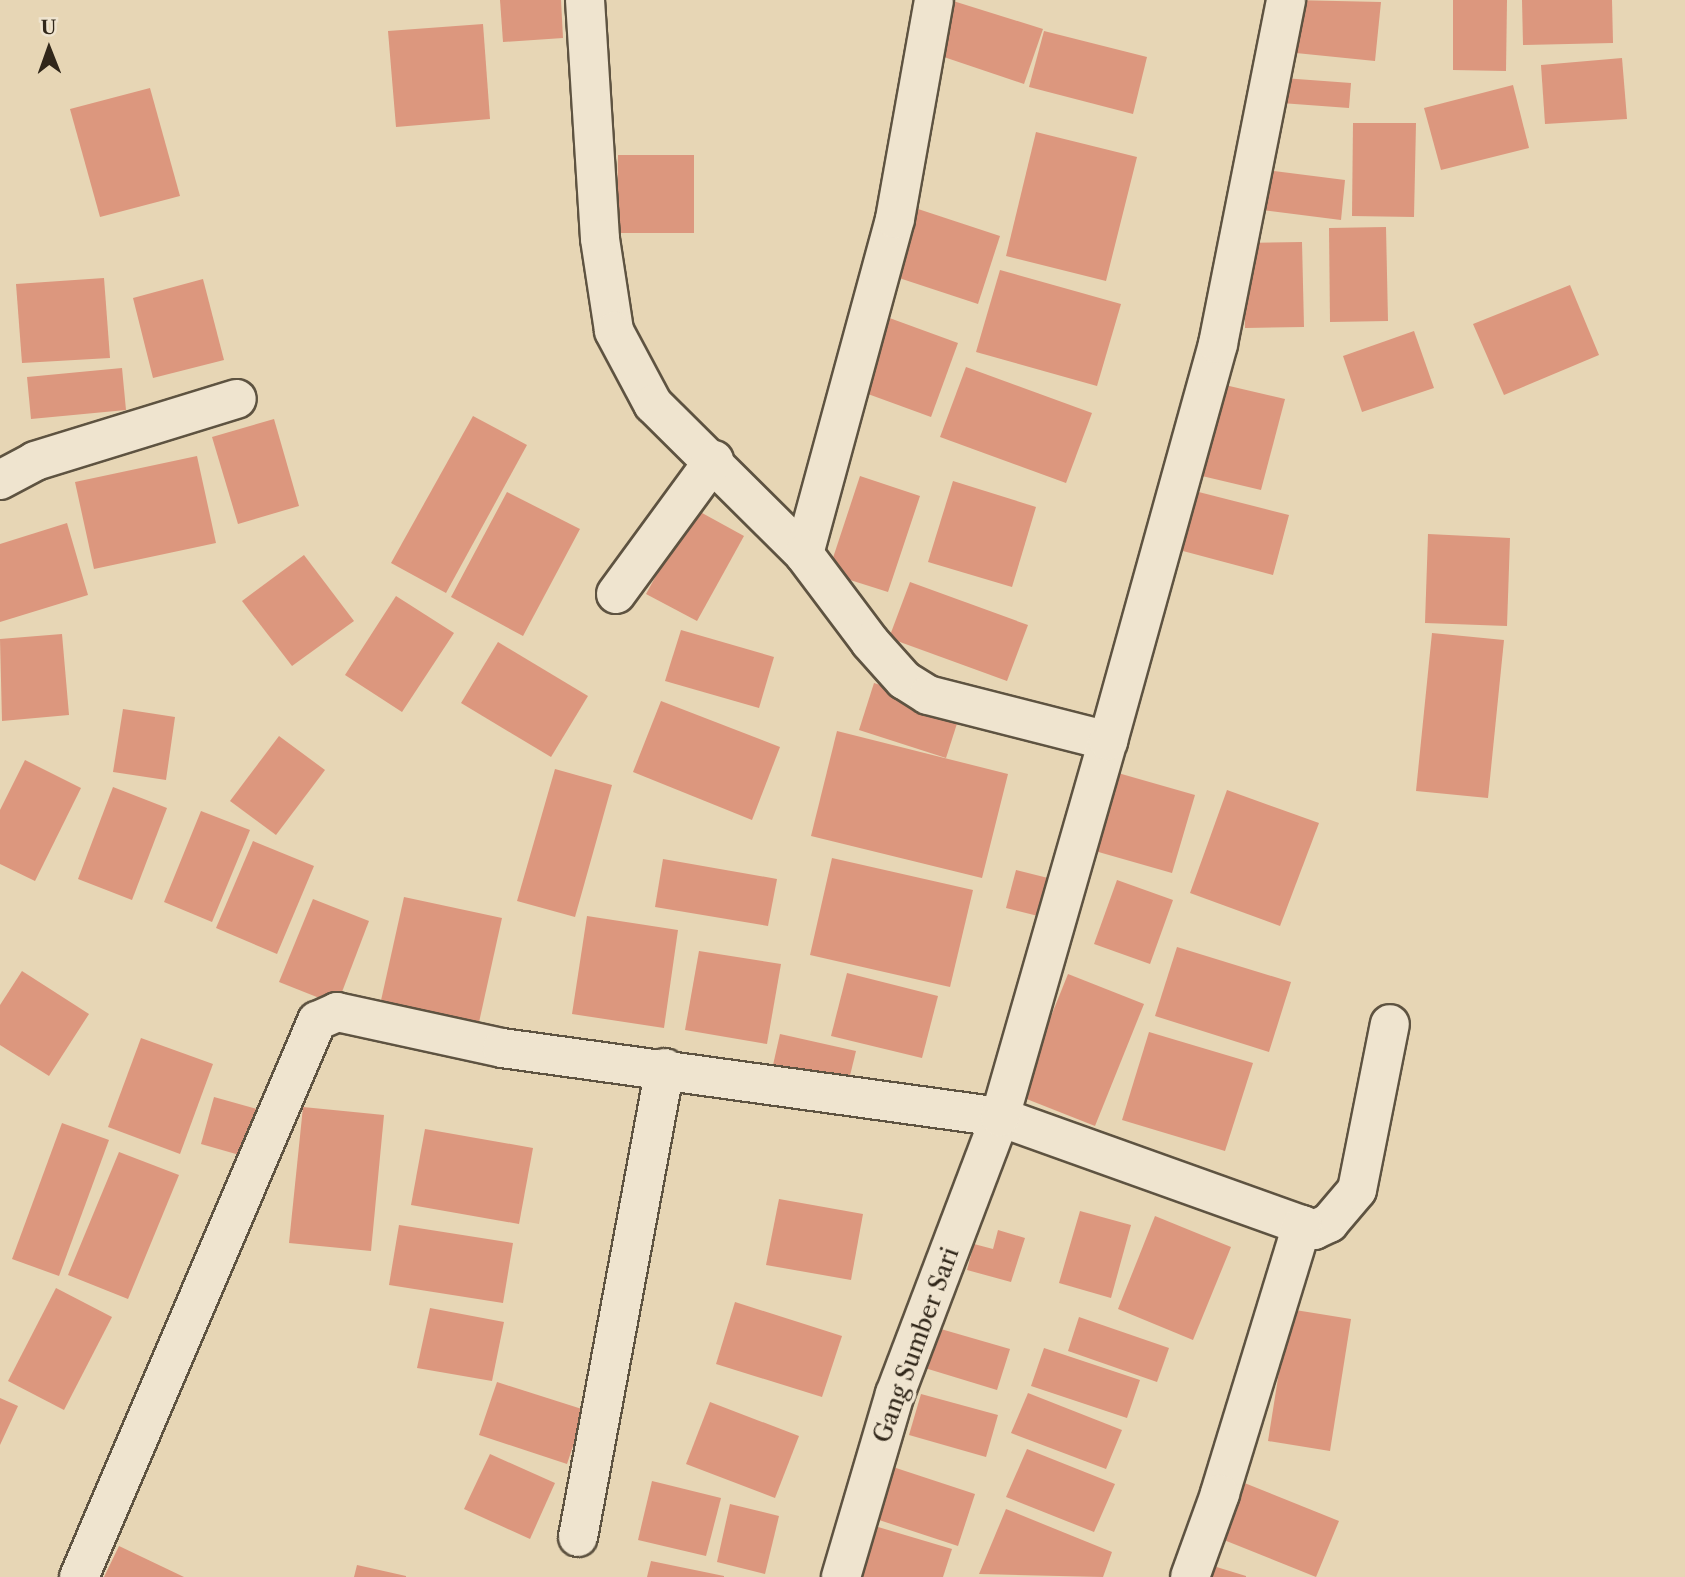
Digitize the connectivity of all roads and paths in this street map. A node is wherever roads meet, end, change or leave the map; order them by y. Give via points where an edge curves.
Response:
1 (584, 0) edge
2 (934, 0) edge
3 (1286, 0) edge
4 (237, 399) dead end
5 (714, 460) junction
6 (0, 480) edge
7 (804, 554) junction
8 (616, 594) dead end
9 (1108, 741) junction
10 (1390, 1024) dead end
11 (665, 1068) junction
12 (1000, 1117) junction
13 (1302, 1226) junction
14 (578, 1537) dead end
15 (79, 1577) edge
16 (841, 1577) edge
17 (1189, 1577) edge

1 - 5 street via 600,239 614,331 653,404
2 - 7 street via 895,219
3 - 9 street, Gang Sumber Sari via 1218,344
4 - 6 street via 35,461
5 - 7 street
5 - 8 street
7 - 9 street via 904,680 928,695
9 - 12 street, Gang Sumber Sari
10 - 13 street via 1357,1190 1329,1223 1314,1230
11 - 12 street
11 - 14 street
11 - 15 street via 502,1048 337,1012 325,1014 317,1021
12 - 13 street
12 - 16 street, Gang Sumber Sari via 895,1394
13 - 17 street via 1220,1494

